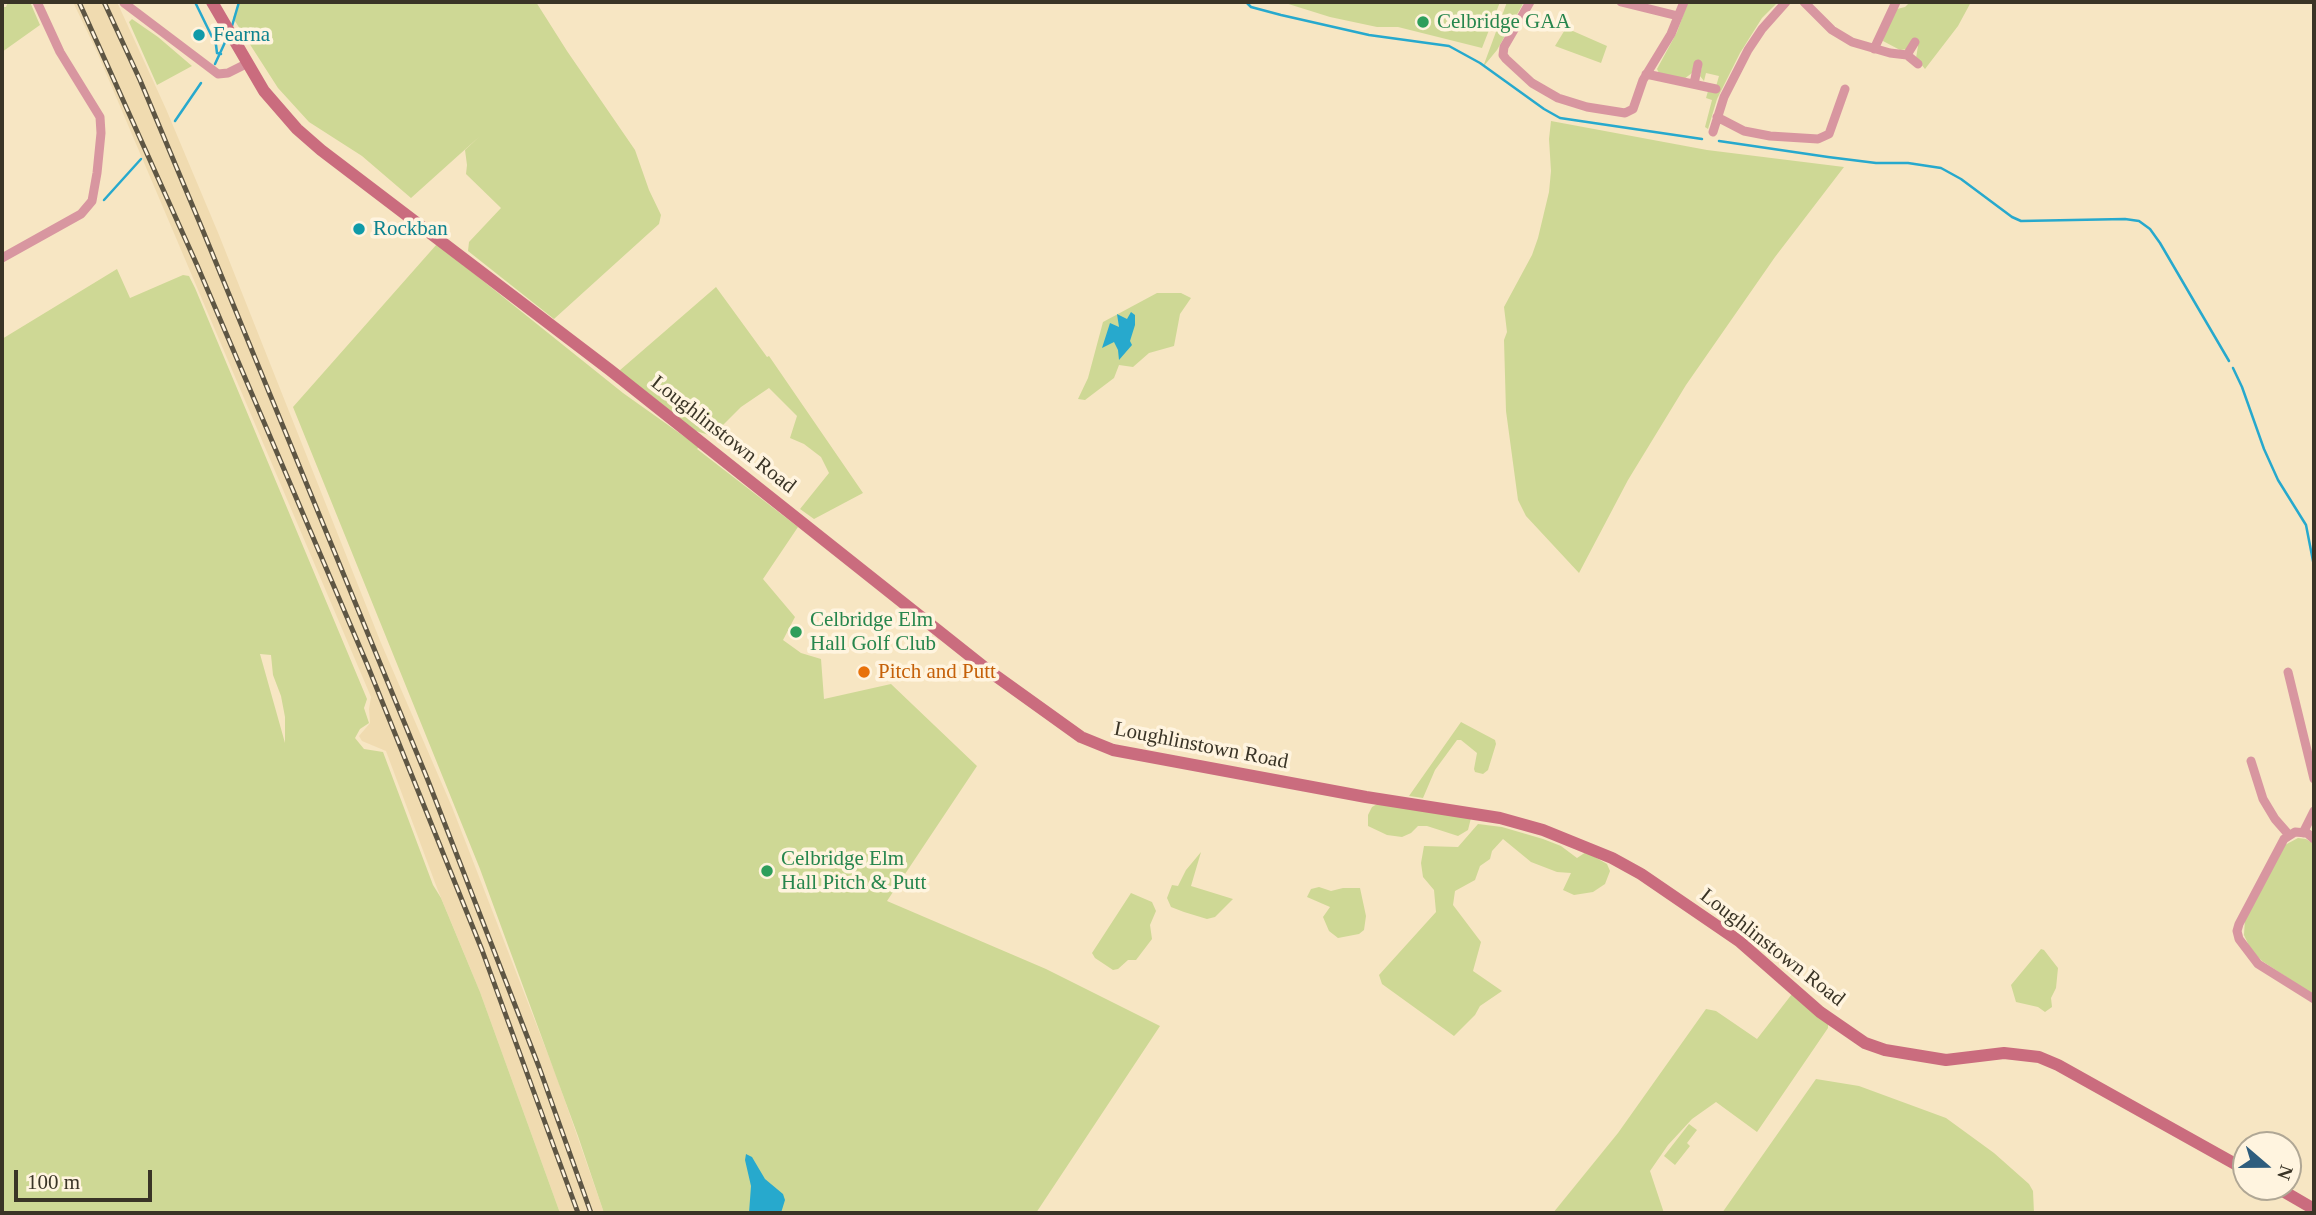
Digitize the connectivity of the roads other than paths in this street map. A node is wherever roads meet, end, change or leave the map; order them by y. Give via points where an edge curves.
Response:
1 (37, 2) edge
2 (212, 2) edge
3 (1530, 2) edge
4 (1620, 2) edge
5 (1684, 2) edge
6 (1786, 2) edge
7 (1804, 2) edge
8 (1896, 2) edge
9 (124, 3) edge
10 (1678, 16) junction
11 (1915, 42) dead end
12 (1874, 49) junction
13 (1907, 55) junction
14 (246, 64) junction
15 (1698, 64) dead end
16 (1918, 64) dead end
17 (1646, 74) junction
18 (1694, 84) junction
19 (1716, 89) dead end
20 (1845, 89) dead end
21 (1717, 117) junction
22 (1713, 132) dead end
23 (2, 258) edge
24 (2288, 672) dead end
25 (2251, 761) dead end
26 (2314, 779) edge
27 (2314, 811) edge
28 (2304, 833) junction
29 (2289, 835) junction
30 (2314, 839) edge
31 (2314, 999) edge
32 (2232, 1163) edge

1 - 23 street via 60,52 100,117 97,173 92,201 81,214
2 - 14 street, Loughlinstown Road
3 - 17 street via 1503,55 1532,83 1558,98 1629,113
4 - 10 street
5 - 10 street
6 - 21 street via 1748,50
7 - 12 street via 1832,30
8 - 12 street
9 - 14 street via 218,74
10 - 17 street
11 - 13 street
12 - 13 street
13 - 16 street
14 - 32 street, Loughlinstown Road via 274,104 321,150 610,370 989,671 1081,737 1113,750 1500,818 1543,830 1641,874 1740,941 1820,1012 1865,1043 1946,1060 2004,1054 2039,1057
15 - 18 street
17 - 18 street
18 - 19 street
20 - 21 street via 1829,134 1818,139 1744,131
21 - 22 street
24 - 26 street
25 - 29 street via 2263,799
27 - 28 street
28 - 29 street
28 - 30 street
29 - 31 street via 2237,931 2258,964

